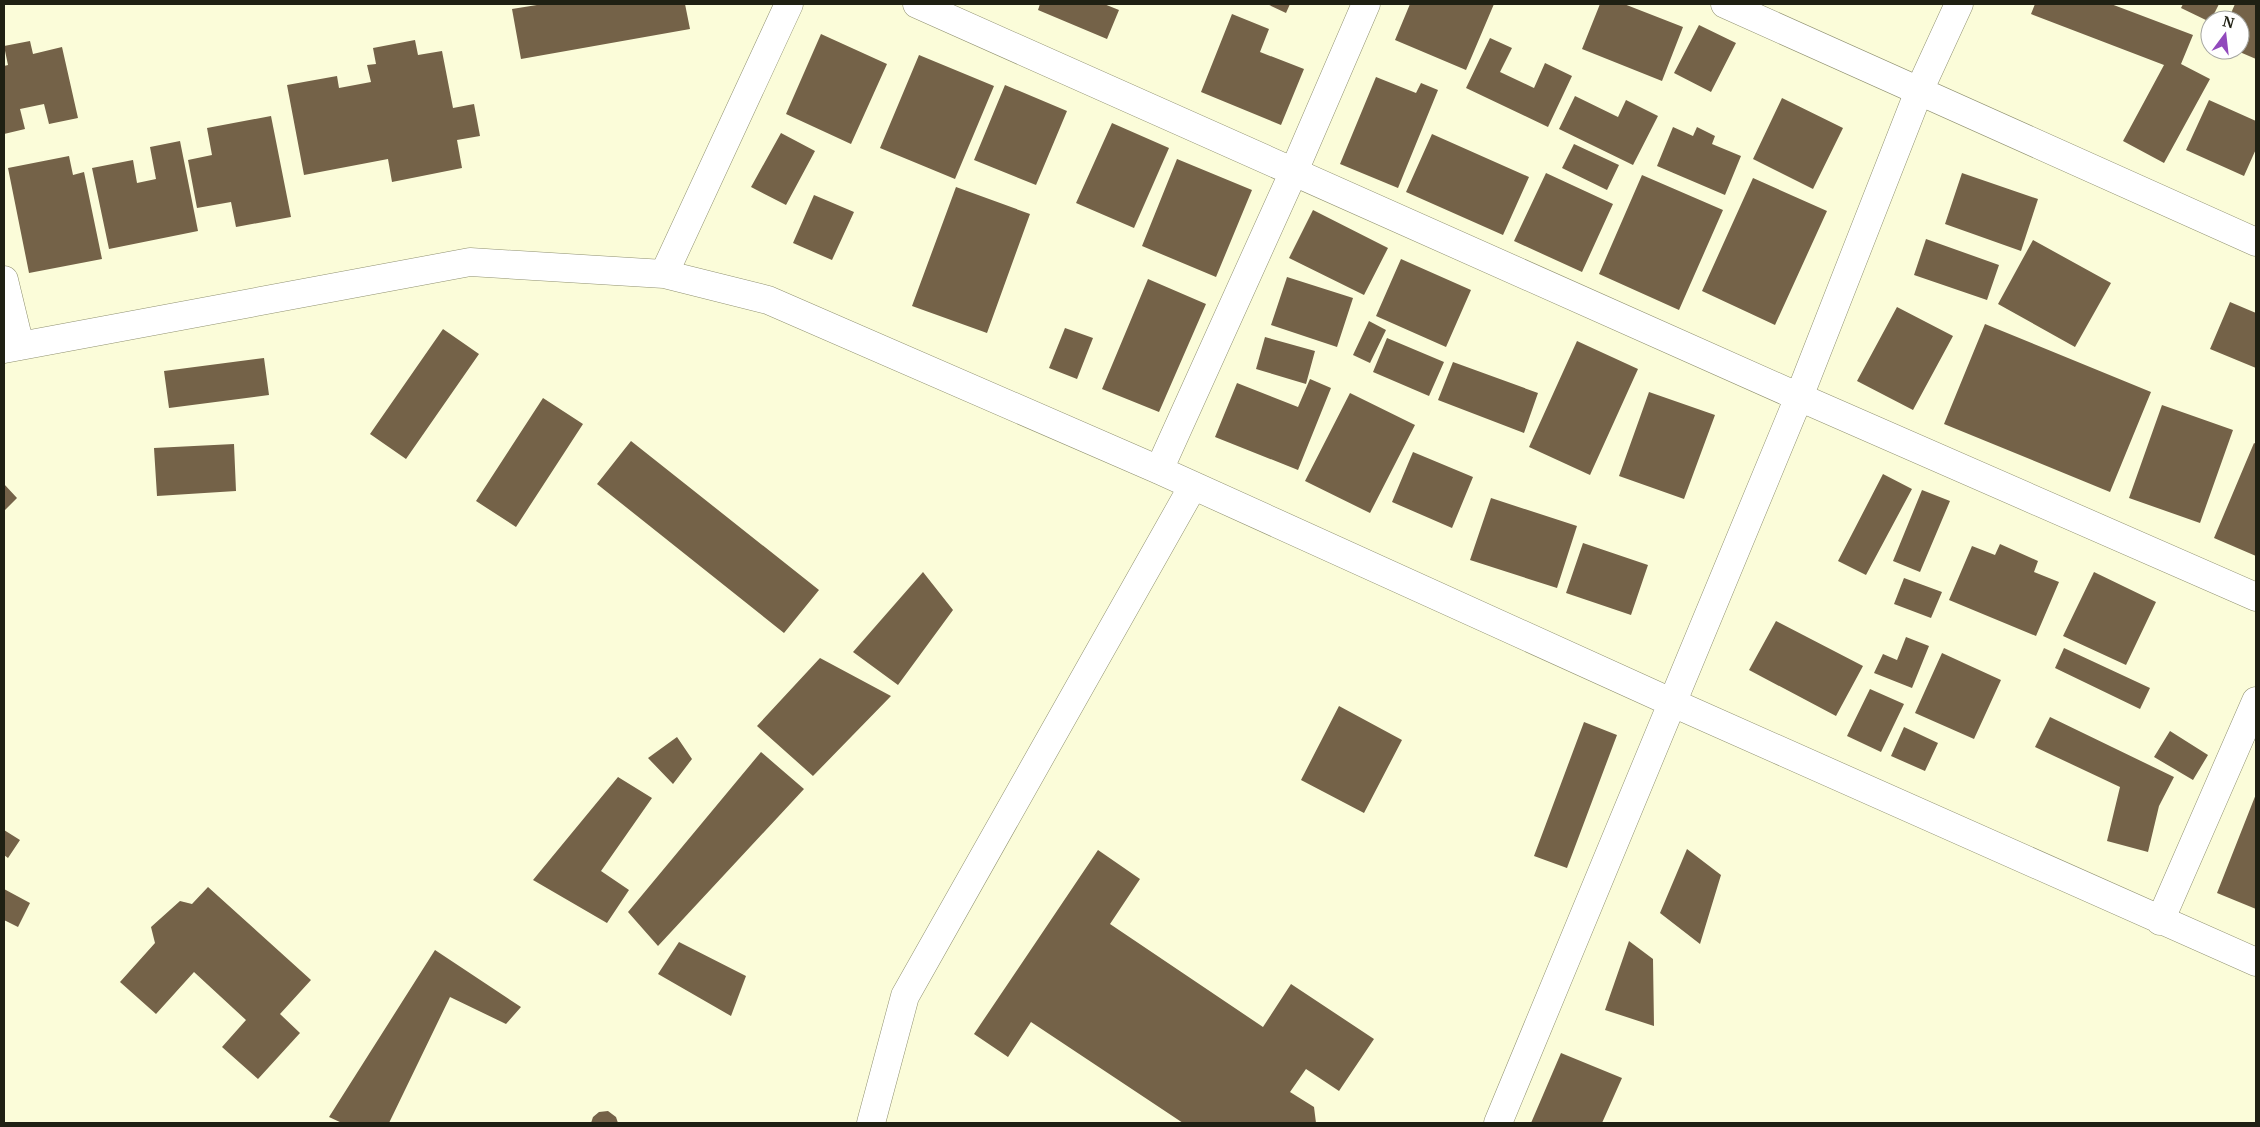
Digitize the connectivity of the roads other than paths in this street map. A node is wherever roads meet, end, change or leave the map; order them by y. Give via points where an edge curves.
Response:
1 (789, 4) edge
2 (917, 4) edge
3 (1366, 4) edge
4 (1725, 4) edge
5 (1959, 4) edge
6 (1919, 91) junction
7 (1294, 172) junction
8 (2256, 242) edge
9 (664, 274) junction
10 (4, 280) edge
11 (12, 348) edge
12 (1799, 397) junction
13 (1159, 470) junction
14 (1193, 486) junction
15 (2256, 597) edge
16 (2256, 701) edge
17 (1673, 703) junction
18 (2160, 921) junction
19 (2256, 962) edge
20 (871, 1123) edge
21 (1498, 1123) edge

1 - 9 street
2 - 7 street
3 - 7 street
4 - 6 street
5 - 6 street
6 - 8 street
6 - 12 street
7 - 12 street
7 - 13 street
9 - 11 street via 470,262
9 - 13 street via 768,300
10 - 11 street
12 - 15 street
12 - 17 street
13 - 14 street
14 - 17 street
14 - 20 street via 905,996
16 - 18 street
17 - 18 street
17 - 21 street
18 - 19 street

